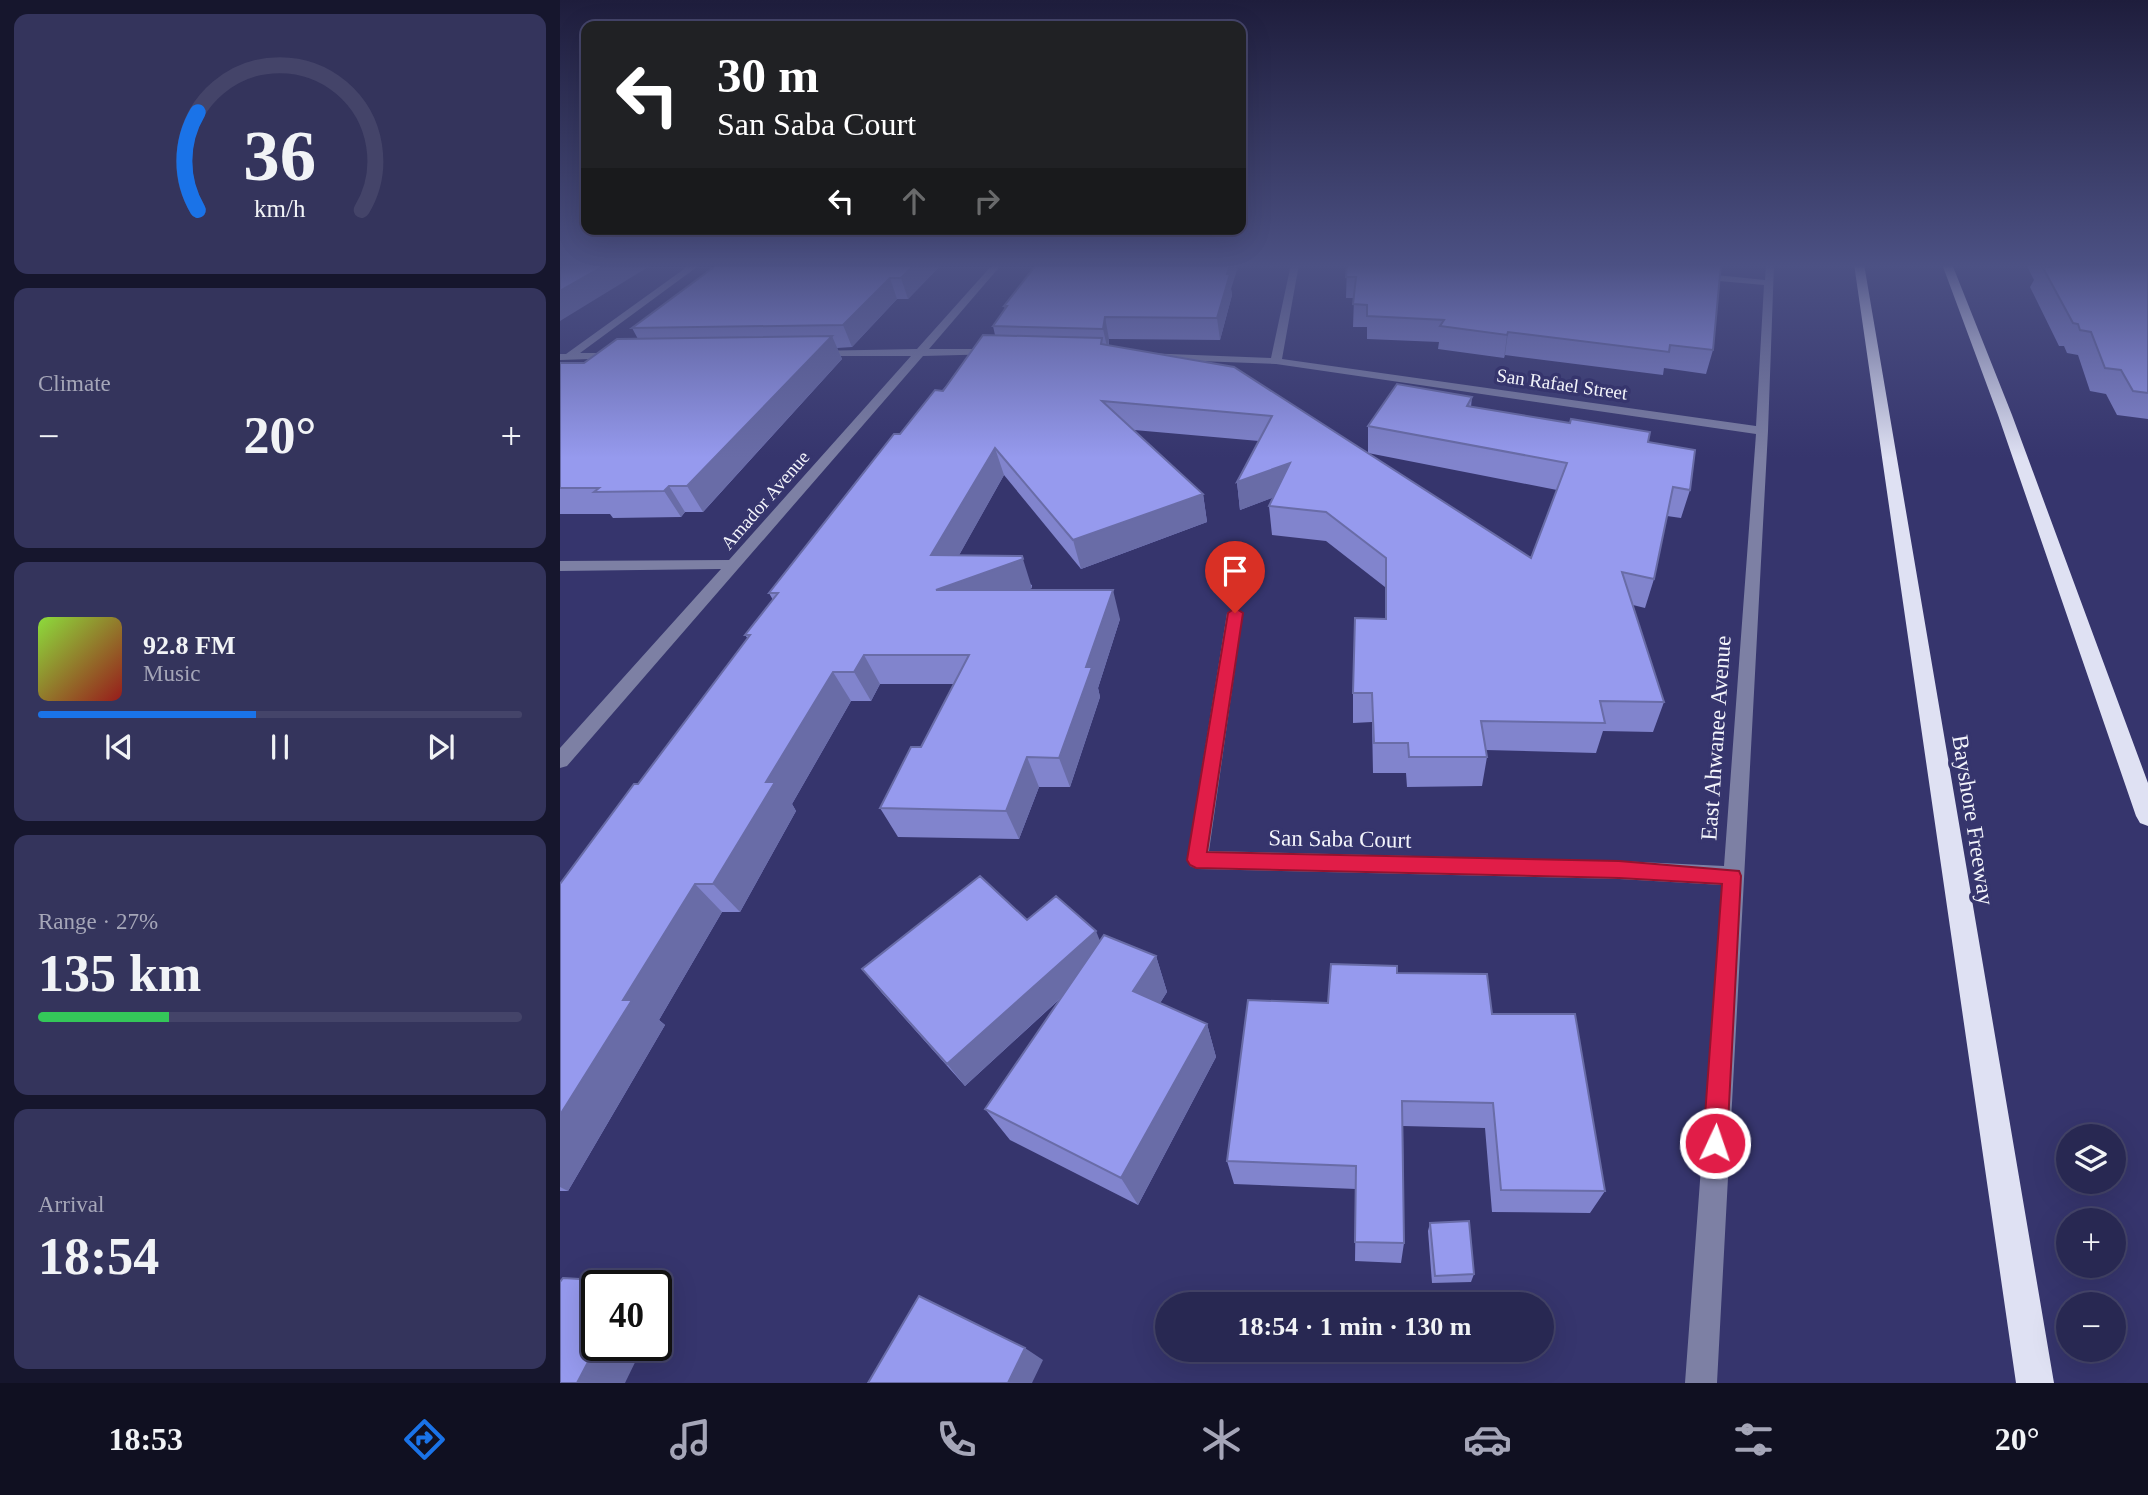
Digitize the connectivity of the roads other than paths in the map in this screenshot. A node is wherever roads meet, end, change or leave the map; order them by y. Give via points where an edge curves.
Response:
1 (605, 329) edge
2 (942, 329) edge
3 (1282, 329) edge
4 (1767, 329) edge
5 (1869, 329) edge
6 (1972, 329) edge
7 (922, 352) junction
8 (1002, 352) edge
9 (803, 353) edge
10 (1126, 355) edge
11 (623, 356) edge
12 (564, 357) edge
13 (1276, 361) junction
14 (1762, 431) junction
15 (735, 564) junction
16 (560, 566) edge
17 (1235, 613) dead end
18 (560, 761) edge
19 (2148, 816) edge
20 (1732, 876) junction
21 (1701, 1383) edge
22 (2035, 1383) edge

1 - 12 street
2 - 7 street, Amador Avenue
3 - 13 street
4 - 14 street, East Ahwanee Avenue
5 - 22 highway, Bayshore Freeway
6 - 19 highway
7 - 8 street
7 - 9 street
7 - 15 street, Amador Avenue
10 - 13 street, San Rafael Street
11 - 12 street
13 - 14 street, San Rafael Street
14 - 20 street, East Ahwanee Avenue
15 - 16 street
15 - 18 street, Amador Avenue
17 - 20 street, San Saba Court via 1196,860
20 - 21 street, East Ahwanee Avenue

